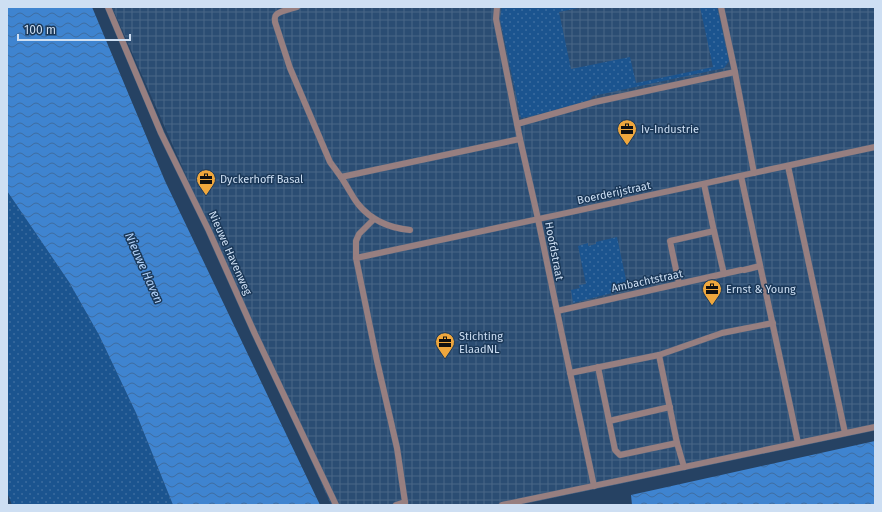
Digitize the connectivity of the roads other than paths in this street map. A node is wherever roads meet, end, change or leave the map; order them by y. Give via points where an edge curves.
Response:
1 (108, 7) edge
2 (297, 7) edge
3 (493, 7) edge
4 (497, 7) edge
5 (721, 7) edge
6 (496, 19) junction
7 (734, 72) junction
8 (517, 124) junction
9 (520, 139) junction
10 (875, 147) edge
11 (788, 166) junction
12 (754, 173) junction
13 (741, 176) junction
14 (341, 177) junction
15 (704, 184) junction
16 (374, 219) junction
17 (538, 219) junction
18 (410, 230) dead end
19 (714, 231) junction
20 (356, 258) junction
21 (760, 266) junction
22 (724, 274) junction
23 (679, 284) junction
24 (557, 312) junction
25 (773, 323) junction
26 (659, 355) junction
27 (598, 368) junction
28 (570, 373) junction
29 (670, 407) junction
30 (609, 421) junction
31 (875, 427) edge
32 (845, 433) junction
33 (678, 442) junction
34 (798, 443) junction
35 (684, 467) junction
36 (594, 486) junction
37 (405, 504) edge
38 (336, 505) edge
39 (396, 505) edge
40 (502, 505) edge

1 - 38 street, Nieuwe Havenweg via 162,133
2 - 14 street via 276,15 275,22 290,68 330,162
3 - 6 street, Hoofdstraat
4 - 6 street, Hoofdstraat
5 - 7 street
6 - 8 street, Hoofdstraat
7 - 8 street via 595,102
7 - 12 street
8 - 9 street, Hoofdstraat
9 - 14 street
9 - 17 street, Hoofdstraat
10 - 11 street, Boerderijstraat
11 - 12 street, Boerderijstraat
11 - 32 street
12 - 13 street, Boerderijstraat
13 - 15 street, Boerderijstraat
13 - 21 street
14 - 16 street via 358,204
15 - 17 street, Boerderijstraat
15 - 19 street
16 - 18 street via 397,229
16 - 20 street via 359,234 356,241
17 - 20 street, Boerderijstraat
17 - 24 street, Hoofdstraat
19 - 22 street
19 - 23 street via 670,241
20 - 37 street via 397,448
21 - 22 street, Ambachtstraat
21 - 25 street
22 - 23 street, Ambachtstraat
23 - 24 street, Ambachtstraat
24 - 28 street, Hoofdstraat
25 - 26 street via 722,334
25 - 34 street
26 - 27 street
26 - 29 street
27 - 28 street
27 - 30 street
28 - 36 street, Hoofdstraat
29 - 30 street
29 - 33 street
30 - 33 street via 615,450 620,455
31 - 32 street
32 - 34 street
33 - 35 street
34 - 35 street
35 - 36 street
36 - 40 street
37 - 39 street

